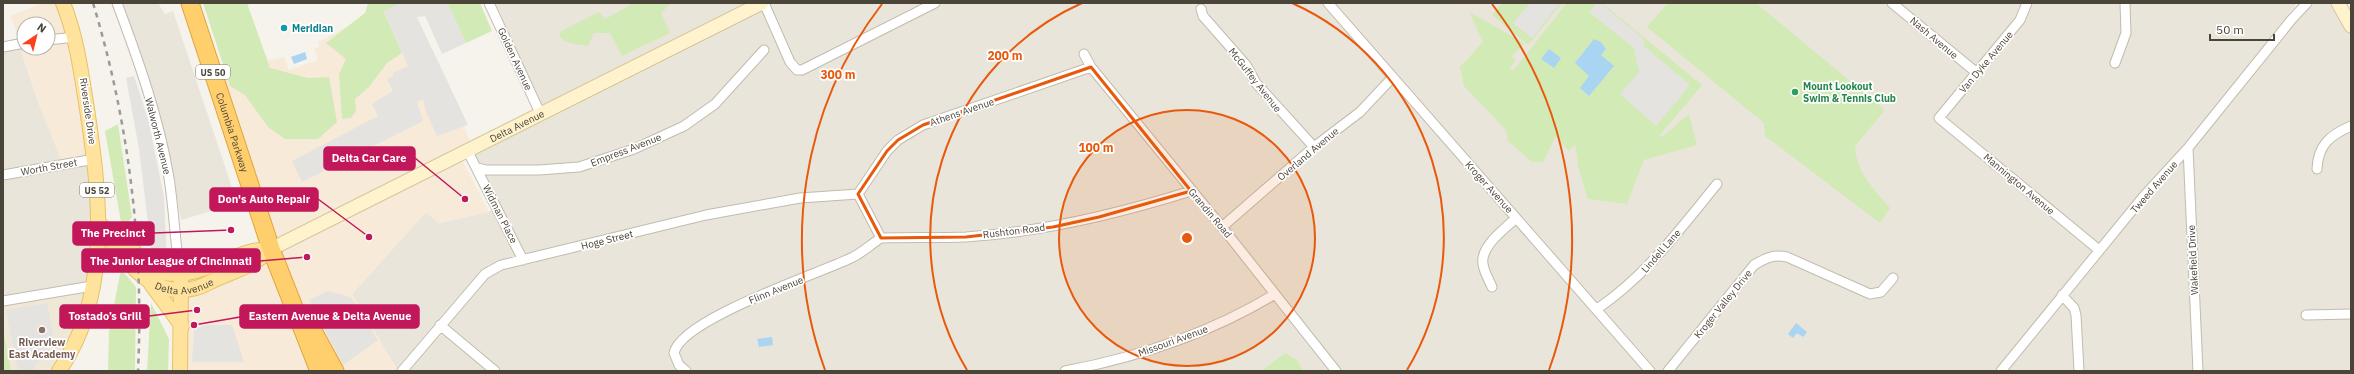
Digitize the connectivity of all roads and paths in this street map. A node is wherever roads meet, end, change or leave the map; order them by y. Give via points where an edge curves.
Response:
1 (63, 3) edge
2 (118, 3) edge
3 (190, 3) edge
4 (489, 3) edge
5 (763, 3) edge
6 (935, 3) edge
7 (1328, 3) edge
8 (1892, 3) edge
9 (2027, 3) edge
10 (2125, 3) edge
11 (2308, 3) edge
12 (2338, 3) edge
13 (1201, 9) dead end
14 (2351, 26) edge
15 (75, 36) junction
16 (56, 39) edge
17 (16, 45) edge
18 (3, 47) edge
19 (764, 50) dead end
20 (1084, 54) dead end
21 (2115, 63) dead end
22 (1091, 67) junction
23 (1977, 73) junction
24 (1392, 78) junction
25 (541, 115) junction
26 (1939, 118) joint
27 (2351, 126) edge
28 (1314, 147) junction
29 (2188, 148) junction
30 (467, 150) junction
31 (95, 159) junction
32 (477, 168) junction
33 (2317, 169) dead end
34 (3, 175) edge
35 (1717, 184) dead end
36 (1191, 190) junction
37 (858, 194) junction
38 (1516, 218) junction
39 (98, 221) junction
40 (1222, 227) junction
41 (881, 238) junction
42 (272, 249) junction
43 (2099, 250) junction
44 (523, 260) junction
45 (180, 274) junction
46 (1893, 278) dead end
47 (151, 284) junction
48 (284, 284) junction
49 (92, 286) junction
50 (1492, 287) dead end
51 (182, 290) junction
52 (1275, 294) junction
53 (2062, 295) junction
54 (3, 301) edge
55 (1597, 309) junction
56 (2351, 314) edge
57 (2306, 316) dead end
58 (440, 325) junction
59 (182, 326) junction
60 (311, 351) junction
61 (59, 371) edge
62 (180, 371) edge
63 (319, 371) edge
64 (329, 371) edge
65 (335, 371) edge
66 (402, 371) edge
67 (496, 371) edge
68 (686, 371) edge
69 (1065, 371) edge
70 (1336, 371) edge
71 (1650, 371) edge
72 (1668, 371) edge
73 (2001, 371) edge
74 (2079, 371) edge
75 (2198, 371) edge

1 - 15 main road, Riverside Drive / US 52
2 - 45 street, Walworth Avenue via 146,85 160,138 169,178
3 - 42 highway, Columbia Parkway / US 50
4 - 25 street, Golden Avenue
5 - 6 street via 790,62 797,70 807,68
5 - 25 main road, Delta Avenue
7 - 24 street, Kroger Avenue
8 - 23 street, Nash Avenue
9 - 23 street, Van Dyke Avenue via 2020,20
10 - 21 street via 2126,33
11 - 29 street, Tweed Avenue via 2292,19
12 - 14 main road
13 - 28 street, McGuffey Avenue via 1203,16 1246,66 1256,83
15 - 16 street
15 - 31 main road, Riverside Drive / US 52
17 - 18 street
19 - 32 street, Empress Avenue via 715,104 684,126 634,149 579,168
20 - 22 street, Grandin Road
22 - 36 street, Grandin Road
22 - 37 street, Athens Avenue via 923,125 898,140 887,151
23 - 26 street, Van Dyke Avenue
24 - 28 street, Overland Avenue via 1360,112
24 - 38 street, Kroger Avenue
25 - 30 main road, Delta Avenue
26 - 43 street, Mannington Avenue
27 - 33 street via 2334,133 2323,145 2317,160
28 - 40 street, Overland Avenue
29 - 43 street, Tweed Avenue
29 - 75 street, Wakefield Drive
30 - 32 street
30 - 42 main road, Delta Avenue
31 - 34 street, Worth Street
31 - 39 main road, Riverside Drive / US 52
32 - 44 street, Widman Place
35 - 55 street, Lindell Lane via 1656,259 1630,285
36 - 40 street, Grandin Road
36 - 41 street, Rushton Road via 1135,208 1053,227 966,237
37 - 41 street
37 - 44 street, Hoge Street via 800,198 706,215
38 - 50 street via 1486,248 1483,255 1483,267
38 - 55 street, Kroger Avenue
39 - 45 main road, Delta Avenue via 121,236 148,265 166,274
39 - 47 main road, Delta Avenue via 133,268
39 - 49 main road, US 52 via 99,252
40 - 52 street, Grandin Road
41 - 68 street, Flinn Avenue via 853,257 748,301 700,325 680,340 675,348 675,359
42 - 45 main road, Delta Avenue via 253,251
42 - 48 highway, Columbia Parkway / US 50
42 - 51 main road, Delta Avenue via 260,261 197,288
43 - 53 street, Tweed Avenue
44 - 58 street, Hoge Street via 502,265 485,274
45 - 51 main road
46 - 72 street, Kroger Valley Drive via 1881,292 1870,294 1787,257 1766,257 1754,265
47 - 51 main road, Delta Avenue via 165,289
47 - 59 main road
48 - 60 highway, Columbia Parkway / US 50
48 - 65 highway, Columbia Parkway / US 50
49 - 54 street
49 - 61 main road, US 52 via 79,333
51 - 59 main road
52 - 69 street, Missouri Avenue via 1237,316 1171,344
52 - 70 street, Grandin Road
53 - 73 street, Tweed Avenue
53 - 74 street via 2074,308 2076,315
55 - 71 street, Kroger Avenue
56 - 57 street
58 - 66 street, Hoge Street
58 - 67 street
59 - 62 main road
60 - 63 highway, Columbia Parkway / US 50
60 - 64 highway

